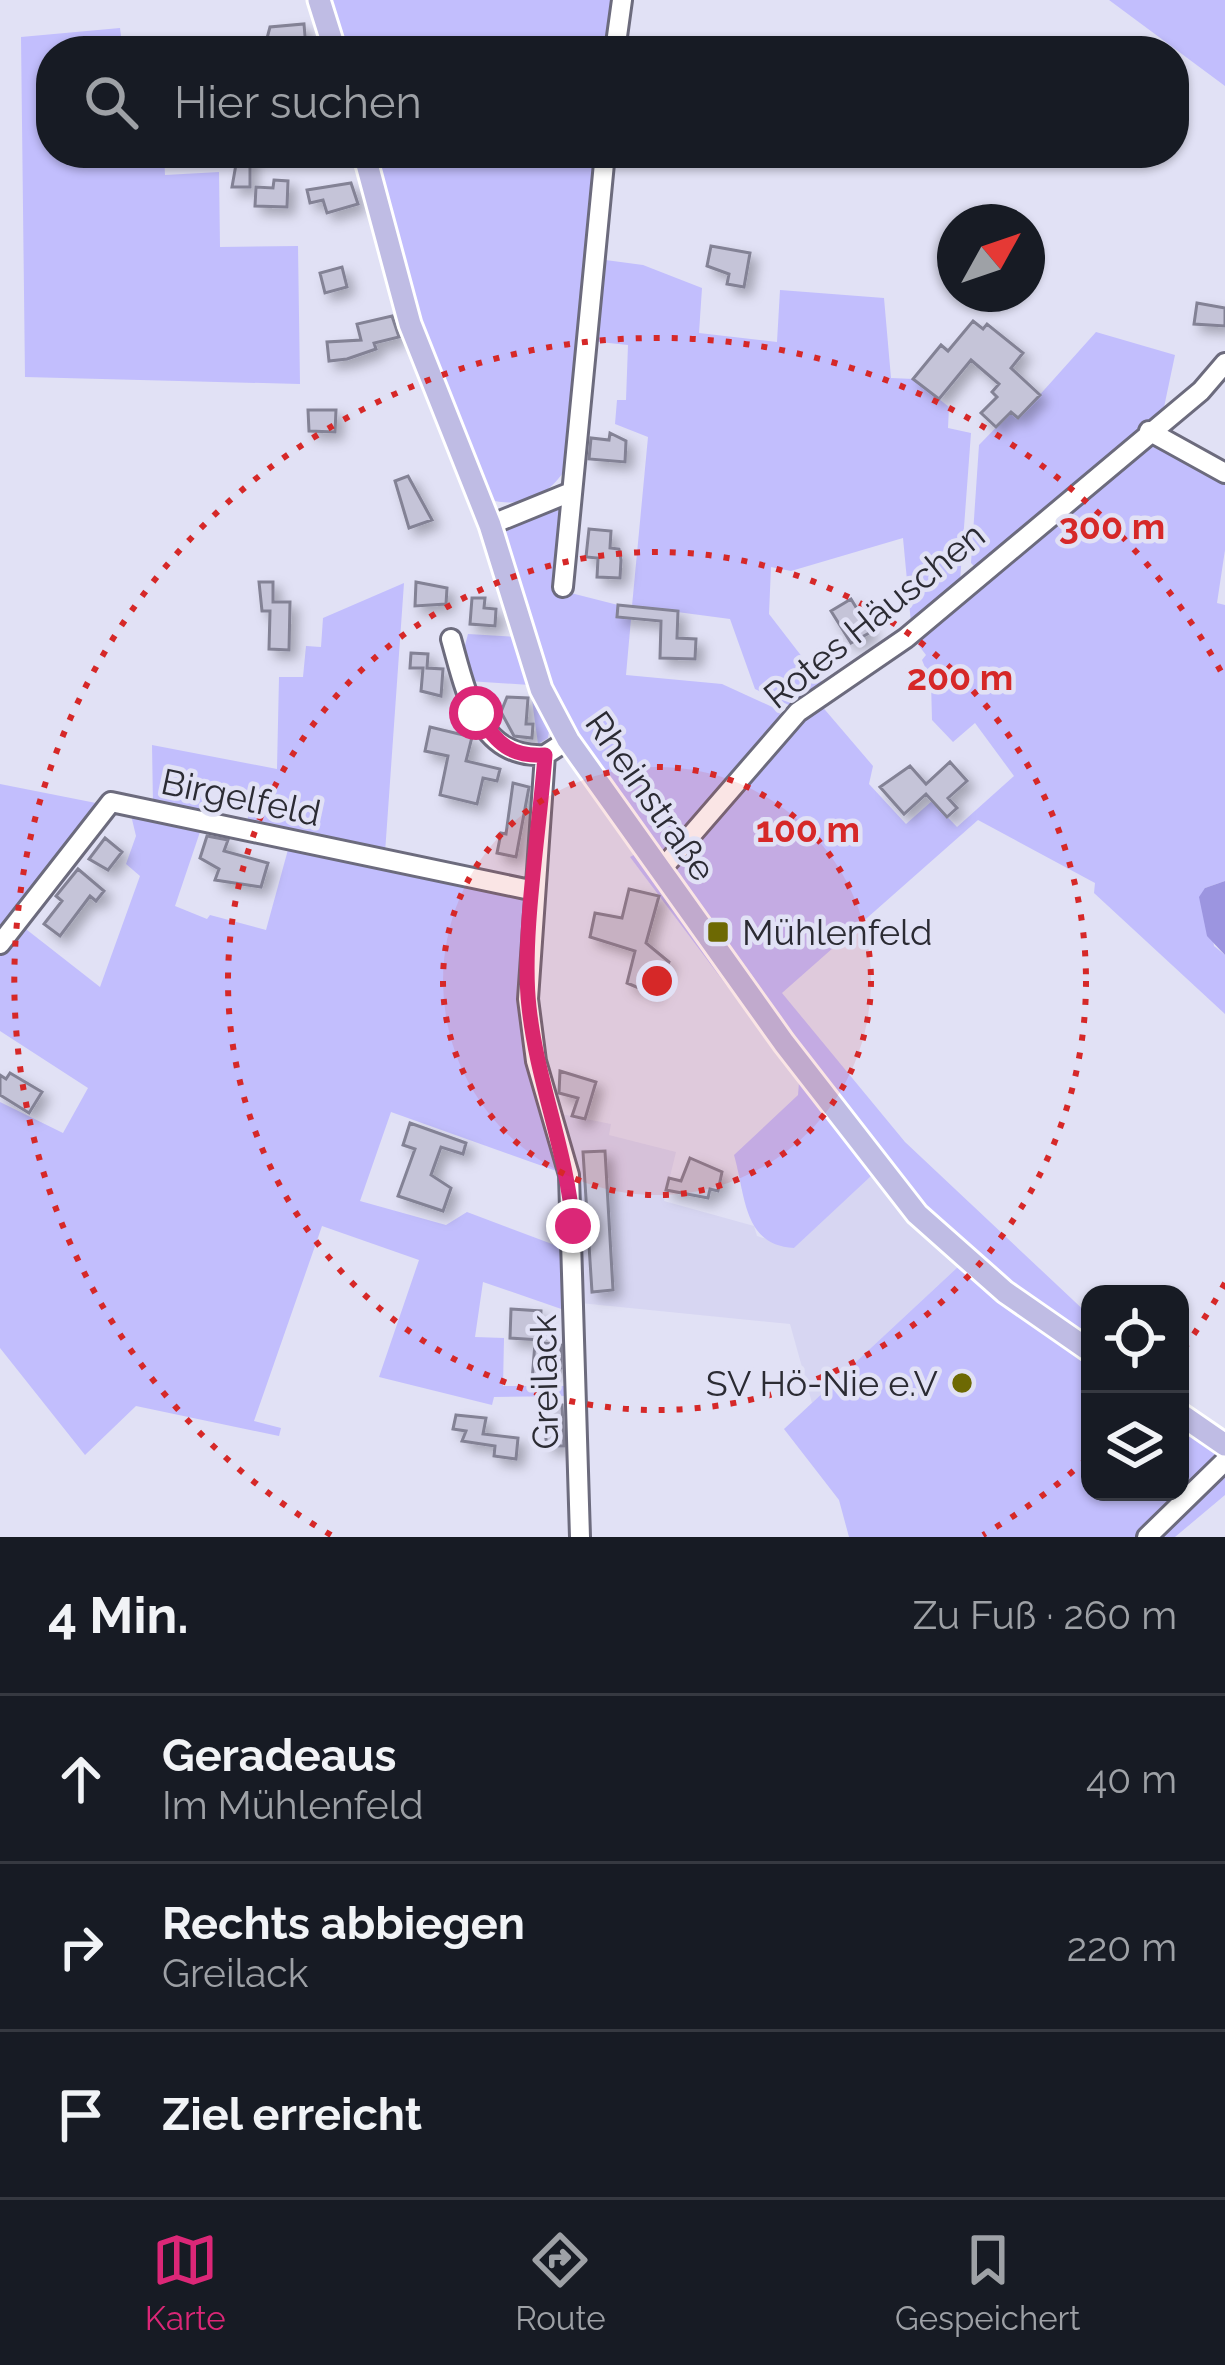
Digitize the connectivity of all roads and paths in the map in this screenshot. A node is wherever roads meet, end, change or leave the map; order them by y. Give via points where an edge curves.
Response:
1 (319, 0) edge
2 (622, 0) edge
3 (330, 36) edge
4 (617, 36) edge
5 (368, 168) edge
6 (604, 168) edge
7 (1225, 363) edge
8 (1149, 431) junction
9 (1225, 473) edge
10 (572, 492) junction
11 (490, 525) junction
12 (563, 587) dead end
13 (452, 639) dead end
14 (568, 740) junction
15 (545, 755) junction
16 (661, 870) junction
17 (535, 891) junction
18 (0, 944) edge
19 (1081, 1345) edge
20 (1189, 1420) edge
21 (1225, 1445) edge
22 (1225, 1461) edge
23 (580, 1537) edge
24 (1147, 1537) edge

1 - 3 main road
2 - 4 street
5 - 11 main road, Rheinstraße via 410,324
6 - 10 street
7 - 8 street, Rotes Häuschen
8 - 9 street
8 - 16 street, Rotes Häuschen via 906,638 798,712
10 - 11 street
10 - 12 street
11 - 14 main road, Rheinstraße via 542,689
13 - 15 street via 467,696 503,749
14 - 15 street
14 - 16 main road, Rheinstraße
15 - 17 street, Greilack
16 - 19 main road, Rheinstraße via 917,1214 1005,1292
17 - 18 street, Birgelfeld via 111,802
17 - 23 street, Greilack via 528,999 536,1061 569,1174 573,1226
20 - 21 main road
22 - 24 street

